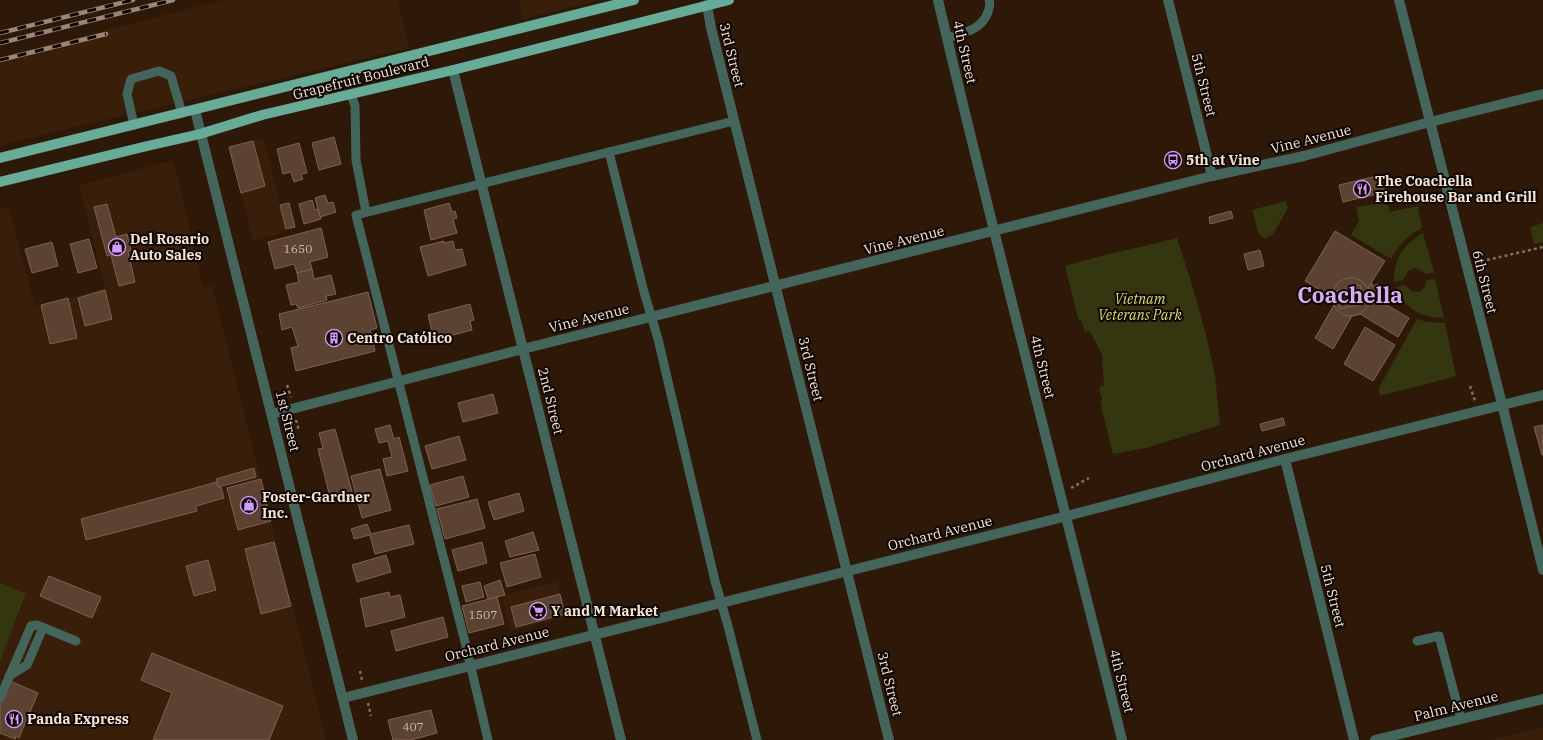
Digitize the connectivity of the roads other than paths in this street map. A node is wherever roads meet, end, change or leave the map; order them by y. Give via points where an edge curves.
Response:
1 (634, 0) edge
2 (729, 0) edge
3 (938, 0) edge
4 (989, 0) edge
5 (1168, 0) edge
6 (1400, 0) edge
7 (707, 5) junction
8 (947, 38) junction
9 (453, 70) junction
10 (351, 94) junction
11 (1543, 94) edge
12 (195, 110) junction
13 (182, 113) junction
14 (734, 121) junction
15 (1430, 122) junction
16 (134, 125) junction
17 (200, 134) junction
18 (609, 152) junction
19 (0, 158) edge
20 (1212, 176) junction
21 (0, 182) edge
22 (482, 184) junction
23 (366, 212) junction
24 (993, 232) junction
25 (776, 286) junction
26 (651, 317) junction
27 (523, 349) junction
28 (398, 381) junction
29 (1543, 395) edge
30 (1502, 404) junction
31 (272, 414) junction
32 (1285, 459) junction
33 (1067, 516) junction
34 (1543, 570) edge
35 (847, 571) junction
36 (722, 602) junction
37 (43, 628) junction
38 (595, 634) junction
39 (76, 641) dead end
40 (1417, 642) dead end
41 (470, 666) junction
42 (9, 676) junction
43 (0, 698) edge
44 (343, 698) junction
45 (1543, 699) edge
46 (1461, 719) junction
47 (353, 740) edge
48 (488, 740) edge
49 (622, 740) edge
50 (757, 740) edge
51 (889, 740) edge
52 (1122, 740) edge
53 (1354, 740) edge
54 (1375, 740) edge

1 - 12 main road, Grapefruit Boulevard
2 - 7 main road, Grapefruit Boulevard
3 - 8 street, 4th Street
4 - 8 lane via 986,19 977,28
5 - 20 street, 5th Street
6 - 15 street, 6th Street
7 - 9 main road, Grapefruit Boulevard
7 - 14 street, 3rd Street via 710,28
8 - 24 street, 4th Street
9 - 10 main road, Grapefruit Boulevard
9 - 22 street, 2nd Street
10 - 17 main road, Grapefruit Boulevard via 262,115
10 - 23 lane via 355,106 356,160
11 - 15 street, Vine Avenue
12 - 13 main road, Grapefruit Boulevard
12 - 17 street, 1st Street
13 - 16 main road, Grapefruit Boulevard
13 - 16 lane via 171,76 159,71 131,79 127,94
14 - 18 lane
14 - 25 street, 3rd Street
15 - 20 street, Vine Avenue via 1304,156
15 - 30 street, 6th Street
16 - 19 main road, Grapefruit Boulevard
17 - 21 main road, Grapefruit Boulevard
17 - 31 street, 1st Street
18 - 22 lane
18 - 26 lane
20 - 24 street, Vine Avenue
22 - 23 lane
22 - 27 street, 2nd Street
23 - 28 lane via 356,215
24 - 25 street, Vine Avenue
24 - 33 street, 4th Street
25 - 26 street, Vine Avenue
25 - 35 street, 3rd Street
26 - 27 street, Vine Avenue
26 - 36 lane
27 - 28 street, Vine Avenue
27 - 38 street, 2nd Street
28 - 31 street, Vine Avenue
28 - 41 lane
29 - 30 street, Orchard Avenue
30 - 32 street, Orchard Avenue
30 - 34 street, 6th Street
31 - 44 street, 1st Street
32 - 33 street, Orchard Avenue
32 - 53 street, 5th Street
33 - 35 street, Orchard Avenue
33 - 52 street, 4th Street
35 - 36 street, Orchard Avenue
35 - 51 street, 3rd Street
36 - 38 street, Orchard Avenue
36 - 50 lane
37 - 39 lane
37 - 42 lane via 27,665
37 - 42 lane via 34,625 29,628
38 - 41 street, Orchard Avenue
38 - 49 street, 2nd Street
40 - 46 lane via 1439,636
41 - 44 street, Orchard Avenue
41 - 48 lane
42 - 43 lane
44 - 47 street, 1st Street
45 - 46 street, Palm Avenue
46 - 54 street, Palm Avenue

